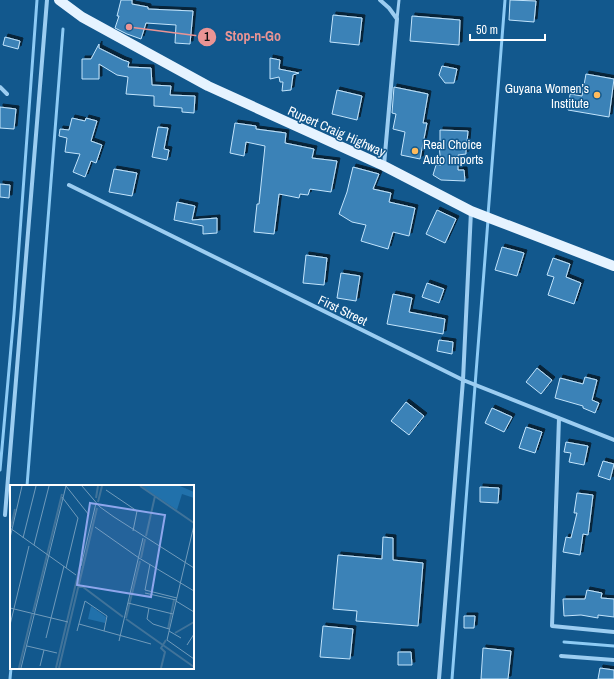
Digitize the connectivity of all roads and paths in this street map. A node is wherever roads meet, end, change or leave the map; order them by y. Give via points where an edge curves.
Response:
1 (47, 0) edge
2 (59, 0) edge
3 (380, 0) edge
4 (399, 0) edge
5 (397, 19) junction
6 (0, 87) edge
7 (8, 94) dead end
8 (384, 166) junction
9 (69, 185) dead end
10 (471, 211) junction
11 (614, 266) edge
12 (463, 380) junction
13 (559, 418) junction
14 (614, 440) edge
15 (5, 515) dead end
16 (614, 632) edge
17 (560, 656) dead end
18 (614, 660) edge
19 (439, 679) edge

1 - 15 street
2 - 8 main road, Rupert Craig Highway via 82,17 208,86
3 - 5 street
4 - 5 lane
5 - 8 street
6 - 7 street
8 - 10 main road, Rupert Craig Highway
9 - 12 street, First Street
10 - 11 main road, Rupert Craig Highway
10 - 12 street
12 - 13 street, First Street
12 - 19 street
13 - 14 street, First Street
13 - 16 street via 552,626
17 - 18 street

